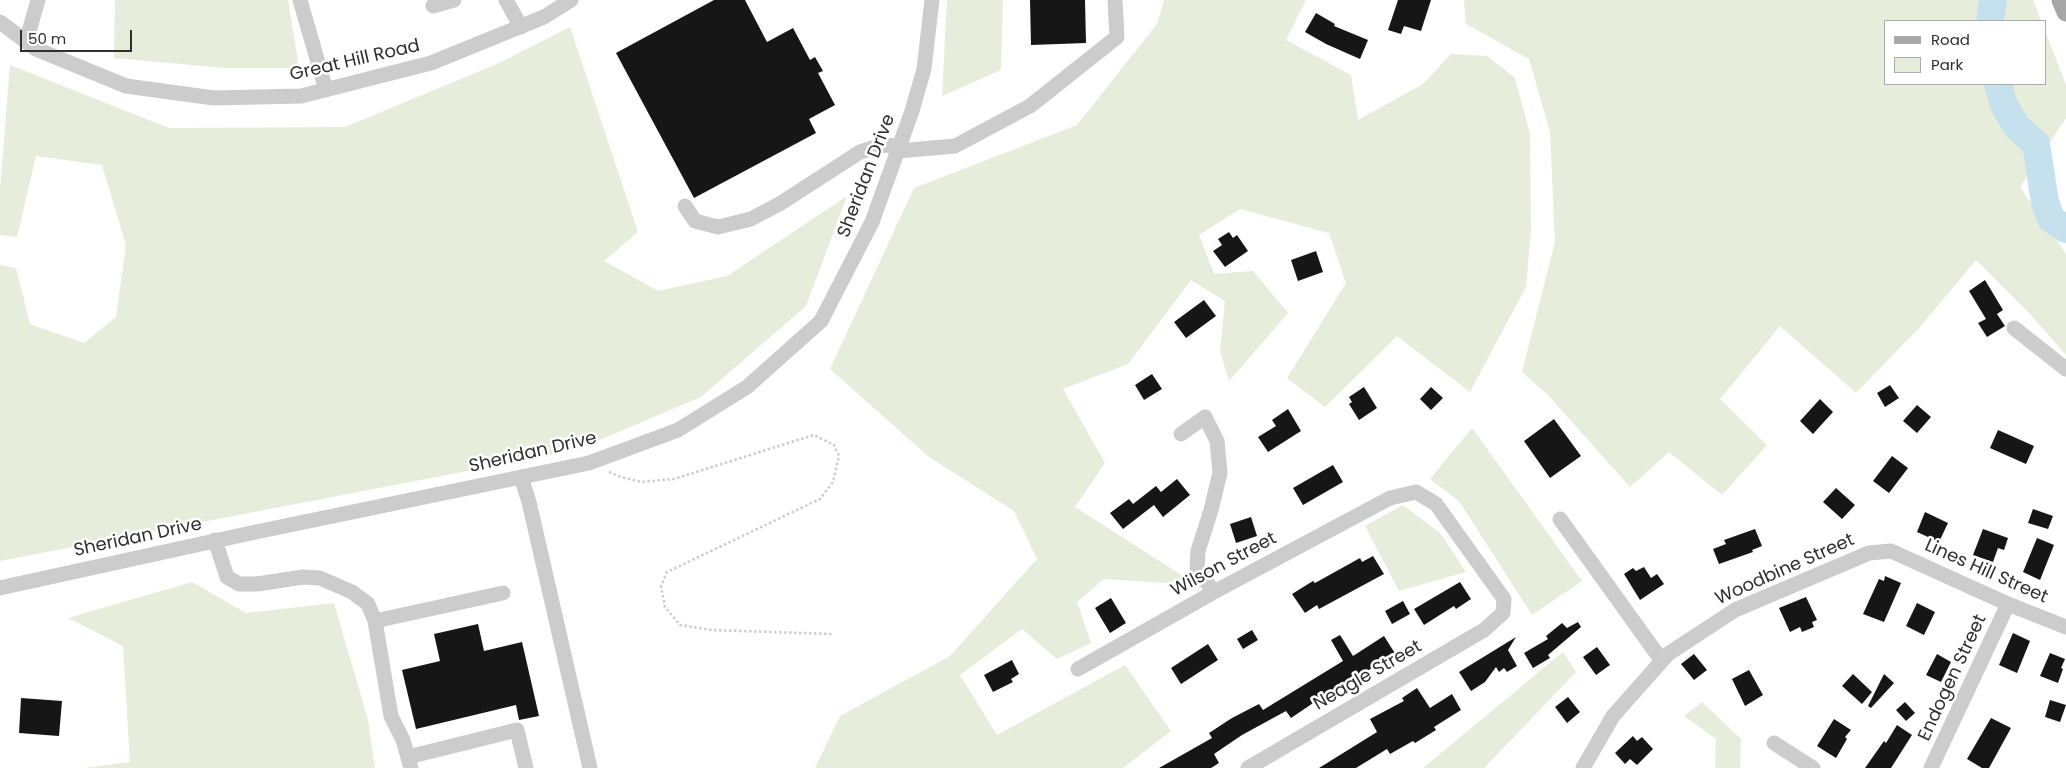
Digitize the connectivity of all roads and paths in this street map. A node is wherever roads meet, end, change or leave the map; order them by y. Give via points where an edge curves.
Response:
1 (38, 0) edge
2 (300, 0) edge
3 (454, 0) edge
4 (506, 0) edge
5 (571, 0) edge
6 (932, 0) edge
7 (1115, 0) edge
8 (2061, 0) edge
9 (433, 6) dead end
10 (2066, 12) edge
11 (0, 22) edge
12 (521, 27) junction
13 (26, 42) junction
14 (326, 90) junction
15 (899, 148) junction
16 (685, 206) dead end
17 (2014, 328) dead end
18 (2066, 369) edge
19 (1181, 434) dead end
20 (589, 462) junction
21 (521, 477) junction
22 (1560, 519) dead end
23 (215, 540) junction
24 (1891, 551) joint
25 (0, 588) edge
26 (1214, 592) junction
27 (503, 593) dead end
28 (2008, 604) junction
29 (1503, 613) joint
30 (375, 621) junction
31 (2066, 627) edge
32 (832, 634) dead end
33 (1662, 661) junction
34 (1078, 669) dead end
35 (1774, 743) dead end
36 (409, 762) edge
37 (526, 768) edge
38 (590, 768) edge
39 (1248, 768) edge
40 (1583, 768) edge
41 (1813, 768) edge
42 (1931, 768) edge

1 - 13 street
2 - 14 street
3 - 9 street
4 - 12 street
5 - 12 street, Great Hill Road
6 - 15 street, Sheridan Drive via 924,69
7 - 15 street via 1117,37 1030,106 955,146
8 - 10 main road
11 - 13 street, Great Hill Road
12 - 14 street, Great Hill Road via 431,63
13 - 14 street, Great Hill Road via 126,86 214,98 301,96
15 - 16 street via 882,144 860,152 752,219 718,227 695,220
15 - 20 street, Sheridan Drive via 872,222 821,322 747,387 678,430
17 - 18 street
19 - 26 street via 1205,417 1217,441 1220,473 1198,551 1197,569
20 - 21 street, Sheridan Drive
20 - 32 path via 621,477 642,482 674,479 814,435 834,445 839,456 833,482 820,499 666,572 661,586 665,607 680,625 711,630
21 - 23 street, Sheridan Drive
21 - 38 street
22 - 33 street
23 - 25 street, Sheridan Drive
23 - 30 street via 227,577 240,584 303,576 320,578 352,592 368,604
24 - 28 street, Lines Hill Street
24 - 33 street, Woodbine Street via 1869,553 1735,610
26 - 29 street, Wilson Street via 1390,498 1416,492 1436,504 1504,599
26 - 34 street, Wilson Street
27 - 30 street
28 - 31 street, Lines Hill Street
28 - 42 street, Endogen Street
29 - 39 street, Neagle Street via 1484,630
30 - 36 street via 391,716
33 - 40 street, Woodbine Street via 1613,716
35 - 41 street
36 - 37 street via 517,730

